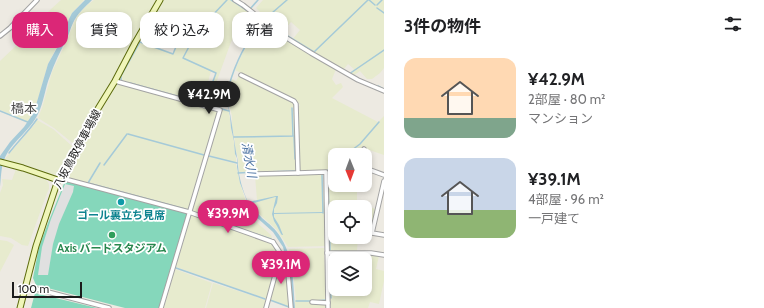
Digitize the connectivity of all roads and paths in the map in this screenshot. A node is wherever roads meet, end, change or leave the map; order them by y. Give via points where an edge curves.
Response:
1 (37, 0) edge
2 (160, 0) edge
3 (235, 0) edge
4 (0, 36) edge
5 (241, 75) dead end
6 (115, 81) junction
7 (384, 91) edge
8 (0, 162) edge
9 (372, 171) edge
10 (298, 172) junction
11 (256, 174) dead end
12 (384, 175) edge
13 (60, 179) junction
14 (384, 181) edge
15 (189, 212) junction
16 (384, 235) edge
17 (327, 253) junction
18 (384, 256) edge
19 (285, 260) dead end
20 (26, 286) junction
21 (312, 302) dead end
22 (328, 302) junction
23 (20, 308) edge
24 (109, 308) edge
25 (161, 308) edge
26 (266, 308) edge
27 (291, 308) edge
28 (328, 308) edge

1 - 4 street
2 - 6 main road, 八坂鳥取停車場線
3 - 7 street via 277,32 358,80
5 - 10 street via 296,104
6 - 13 main road, 八坂鳥取停車場線
6 - 15 street via 220,110
8 - 13 main road
9 - 12 street
10 - 11 street
10 - 17 street via 326,172
13 - 15 street
13 - 20 main road, 八坂鳥取停車場線 via 36,246
14 - 16 street via 372,233
15 - 25 street
15 - 26 street via 273,242 280,257
17 - 18 street via 371,253
17 - 22 street
19 - 27 street
20 - 23 main road, 八坂鳥取停車場線
20 - 24 street
21 - 22 street
22 - 28 street

